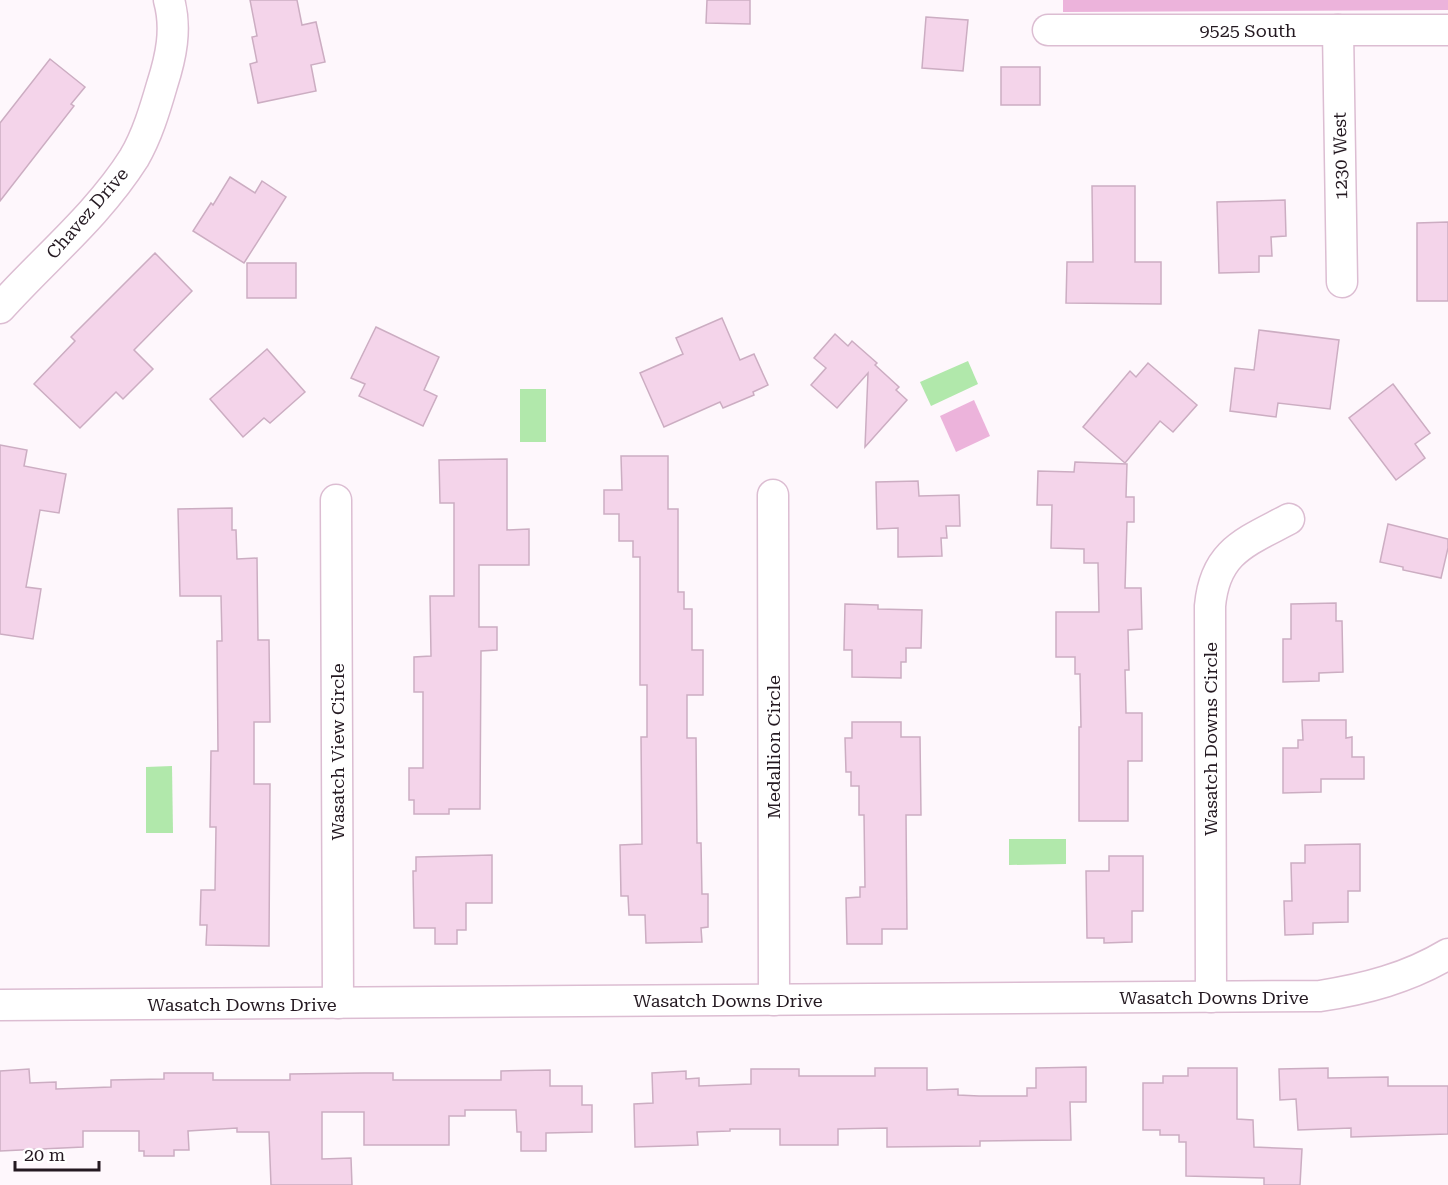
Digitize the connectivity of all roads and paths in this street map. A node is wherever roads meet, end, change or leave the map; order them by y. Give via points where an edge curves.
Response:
1 (169, 0) edge
2 (1048, 30) dead end
3 (1338, 30) junction
4 (1448, 30) edge
5 (1342, 282) dead end
6 (0, 308) edge
7 (772, 495) dead end
8 (336, 500) dead end
9 (1289, 519) dead end
10 (1448, 954) edge
11 (1211, 997) junction
12 (774, 1000) junction
13 (338, 1003) junction
14 (0, 1005) edge

1 - 6 street, Chavez Drive via 173,31 170,61 135,156 104,198
2 - 3 street, 9525 South
3 - 4 street, 9525 South
3 - 5 street, 1230 West
7 - 12 street, Medallion Circle
8 - 13 street, Wasatch View Circle
9 - 11 street, Wasatch Downs Circle via 1230,554 1211,587
10 - 11 street, Wasatch Downs Drive via 1405,976 1363,989 1320,996
11 - 12 street, Wasatch Downs Drive
12 - 13 street, Wasatch Downs Drive
13 - 14 street, Wasatch Downs Drive

